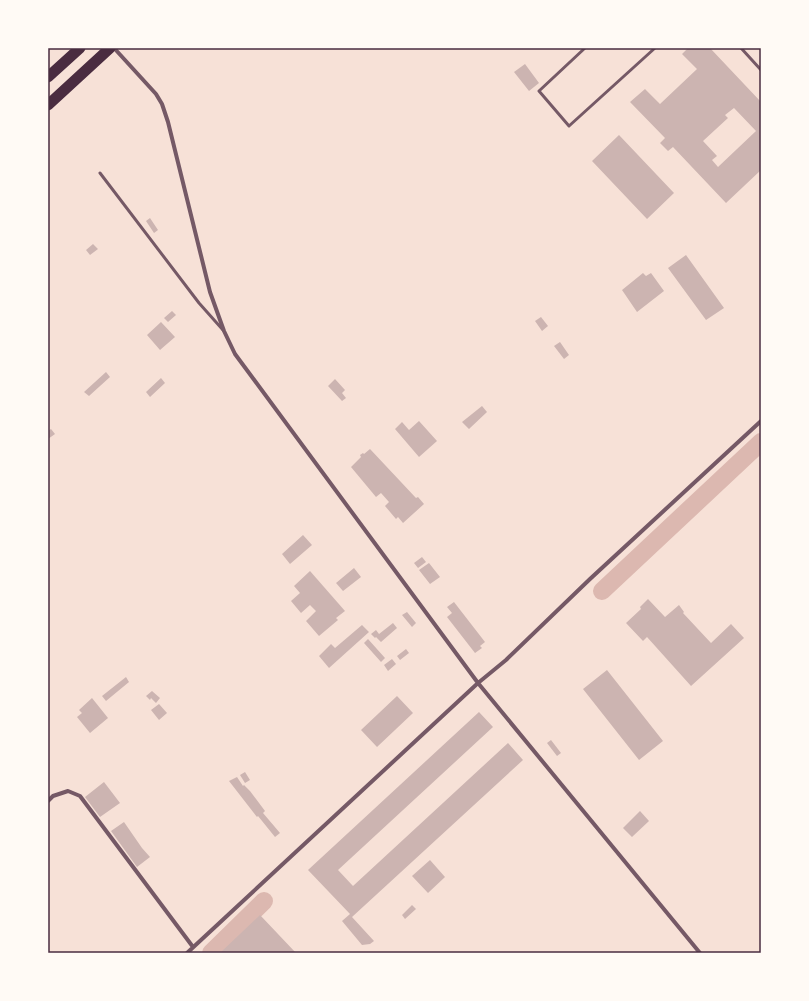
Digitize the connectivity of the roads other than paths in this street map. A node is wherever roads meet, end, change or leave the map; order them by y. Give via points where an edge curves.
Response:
1 (80, 48) edge
2 (110, 48) edge
3 (114, 48) edge
4 (585, 48) edge
5 (656, 48) edge
6 (741, 48) edge
7 (761, 70) edge
8 (48, 78) edge
9 (48, 106) edge
10 (100, 173) dead end
11 (224, 331) junction
12 (761, 421) edge
13 (478, 682) junction
14 (48, 801) edge
15 (193, 947) junction
16 (187, 953) edge
17 (700, 953) edge

1 - 8 highway
2 - 9 highway
3 - 11 street via 162,104 210,292
4 - 5 lane via 539,91 569,126
6 - 7 lane
10 - 11 lane via 198,303
11 - 13 street via 235,354
12 - 13 street via 506,660
13 - 15 street
13 - 17 street
14 - 15 street via 53,796 68,792 80,796
15 - 16 street

